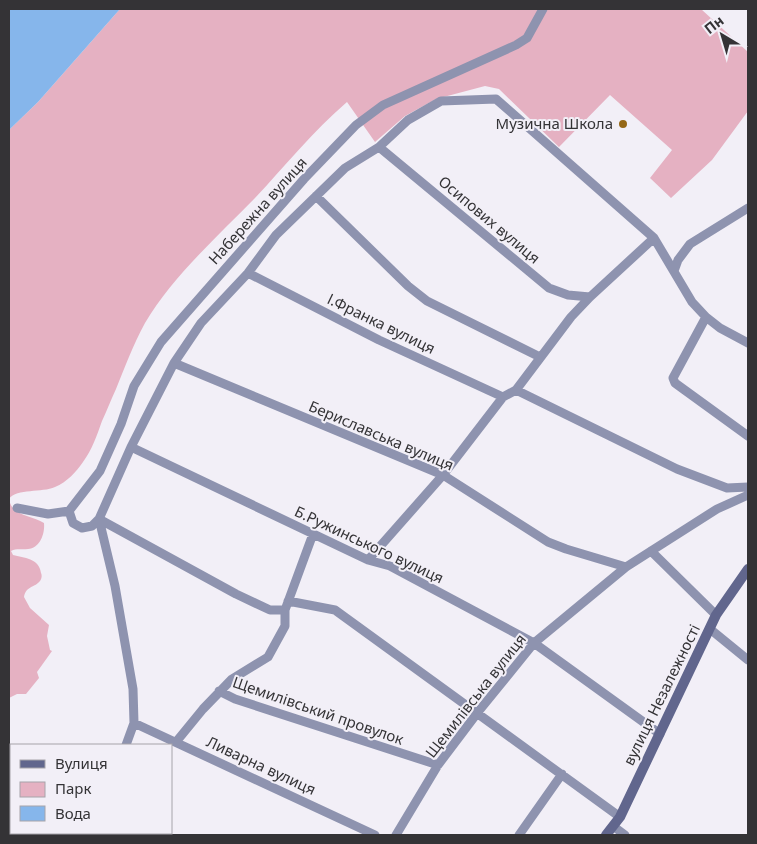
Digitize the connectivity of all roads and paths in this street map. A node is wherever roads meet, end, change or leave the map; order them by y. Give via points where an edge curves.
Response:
1 (543, 9) edge
2 (379, 147) junction
3 (316, 196) junction
4 (748, 208) edge
5 (654, 238) junction
6 (674, 271) junction
7 (248, 273) junction
8 (590, 297) junction
9 (706, 317) junction
10 (748, 343) edge
11 (540, 357) junction
12 (174, 363) junction
13 (516, 390) junction
14 (503, 396) junction
15 (748, 436) edge
16 (131, 448) junction
17 (442, 475) junction
18 (748, 487) edge
19 (748, 495) edge
20 (17, 508) dead end
21 (69, 512) junction
22 (99, 518) junction
23 (313, 534) junction
24 (651, 551) junction
25 (368, 560) junction
26 (626, 568) junction
27 (748, 569) edge
28 (287, 605) junction
29 (716, 616) junction
30 (710, 629) junction
31 (534, 643) junction
32 (748, 660) edge
33 (219, 691) junction
34 (478, 712) junction
35 (134, 722) junction
36 (660, 734) junction
37 (176, 742) junction
38 (126, 744) edge
39 (438, 765) junction
40 (562, 774) junction
41 (620, 817) junction
42 (613, 826) junction
43 (375, 835) edge
44 (396, 835) edge
45 (519, 835) edge
46 (606, 835) edge
47 (625, 835) edge

1 - 21 street, Набережна вулиця via 527,38 516,45 383,105 356,125 304,179 161,342 134,386 100,471
2 - 3 street via 345,168
2 - 5 street via 408,120 441,100 496,99
2 - 8 street, Осипових вулиця via 549,288 568,295
3 - 7 street via 276,235
3 - 11 street via 427,301
4 - 6 street via 690,244
5 - 6 street
5 - 8 street
6 - 9 street via 692,302
7 - 12 street via 201,322
7 - 14 street, І.Франка вулиця via 380,340
8 - 11 street
9 - 10 street
9 - 15 street via 673,378 675,383
11 - 13 street
12 - 16 street
12 - 17 street, Бериславська вулиця
13 - 14 street
13 - 18 street via 677,469 728,488
14 - 17 street
16 - 22 street
16 - 23 street, Б.Ружинського вулиця
17 - 25 street
17 - 26 street, Бериславська вулиця via 548,542
19 - 24 street, Щемилівська вулиця via 717,509
20 - 21 street via 48,514
21 - 22 street via 73,522 82,528 92,526
22 - 28 street via 270,610
22 - 35 street via 134,689
23 - 25 street, Б.Ружинського вулиця
23 - 28 street
24 - 26 street, Щемилівська вулиця
24 - 29 street
25 - 31 street, Б.Ружинського вулиця via 390,566
26 - 31 street, Щемилівська вулиця
27 - 29 street, вулиця Незалежності
28 - 33 street via 286,626 268,657
28 - 34 street via 335,610
29 - 30 street, вулиця Незалежності
30 - 32 street
30 - 36 street, вулиця Незалежності
31 - 34 street, Щемилівська вулиця
31 - 36 street, Б.Ружинського вулиця
33 - 37 street
33 - 39 street, Щемилівський провулок via 272,712
34 - 39 street, Щемилівська вулиця
34 - 40 street
35 - 37 street, Ливарна вулиця
35 - 38 street
36 - 41 street, вулиця Незалежності
37 - 43 street, Ливарна вулиця
39 - 44 street, Щемилівська вулиця
40 - 41 street
40 - 45 street
41 - 42 street, вулиця Незалежності
42 - 46 street, вулиця Незалежності
42 - 47 street

